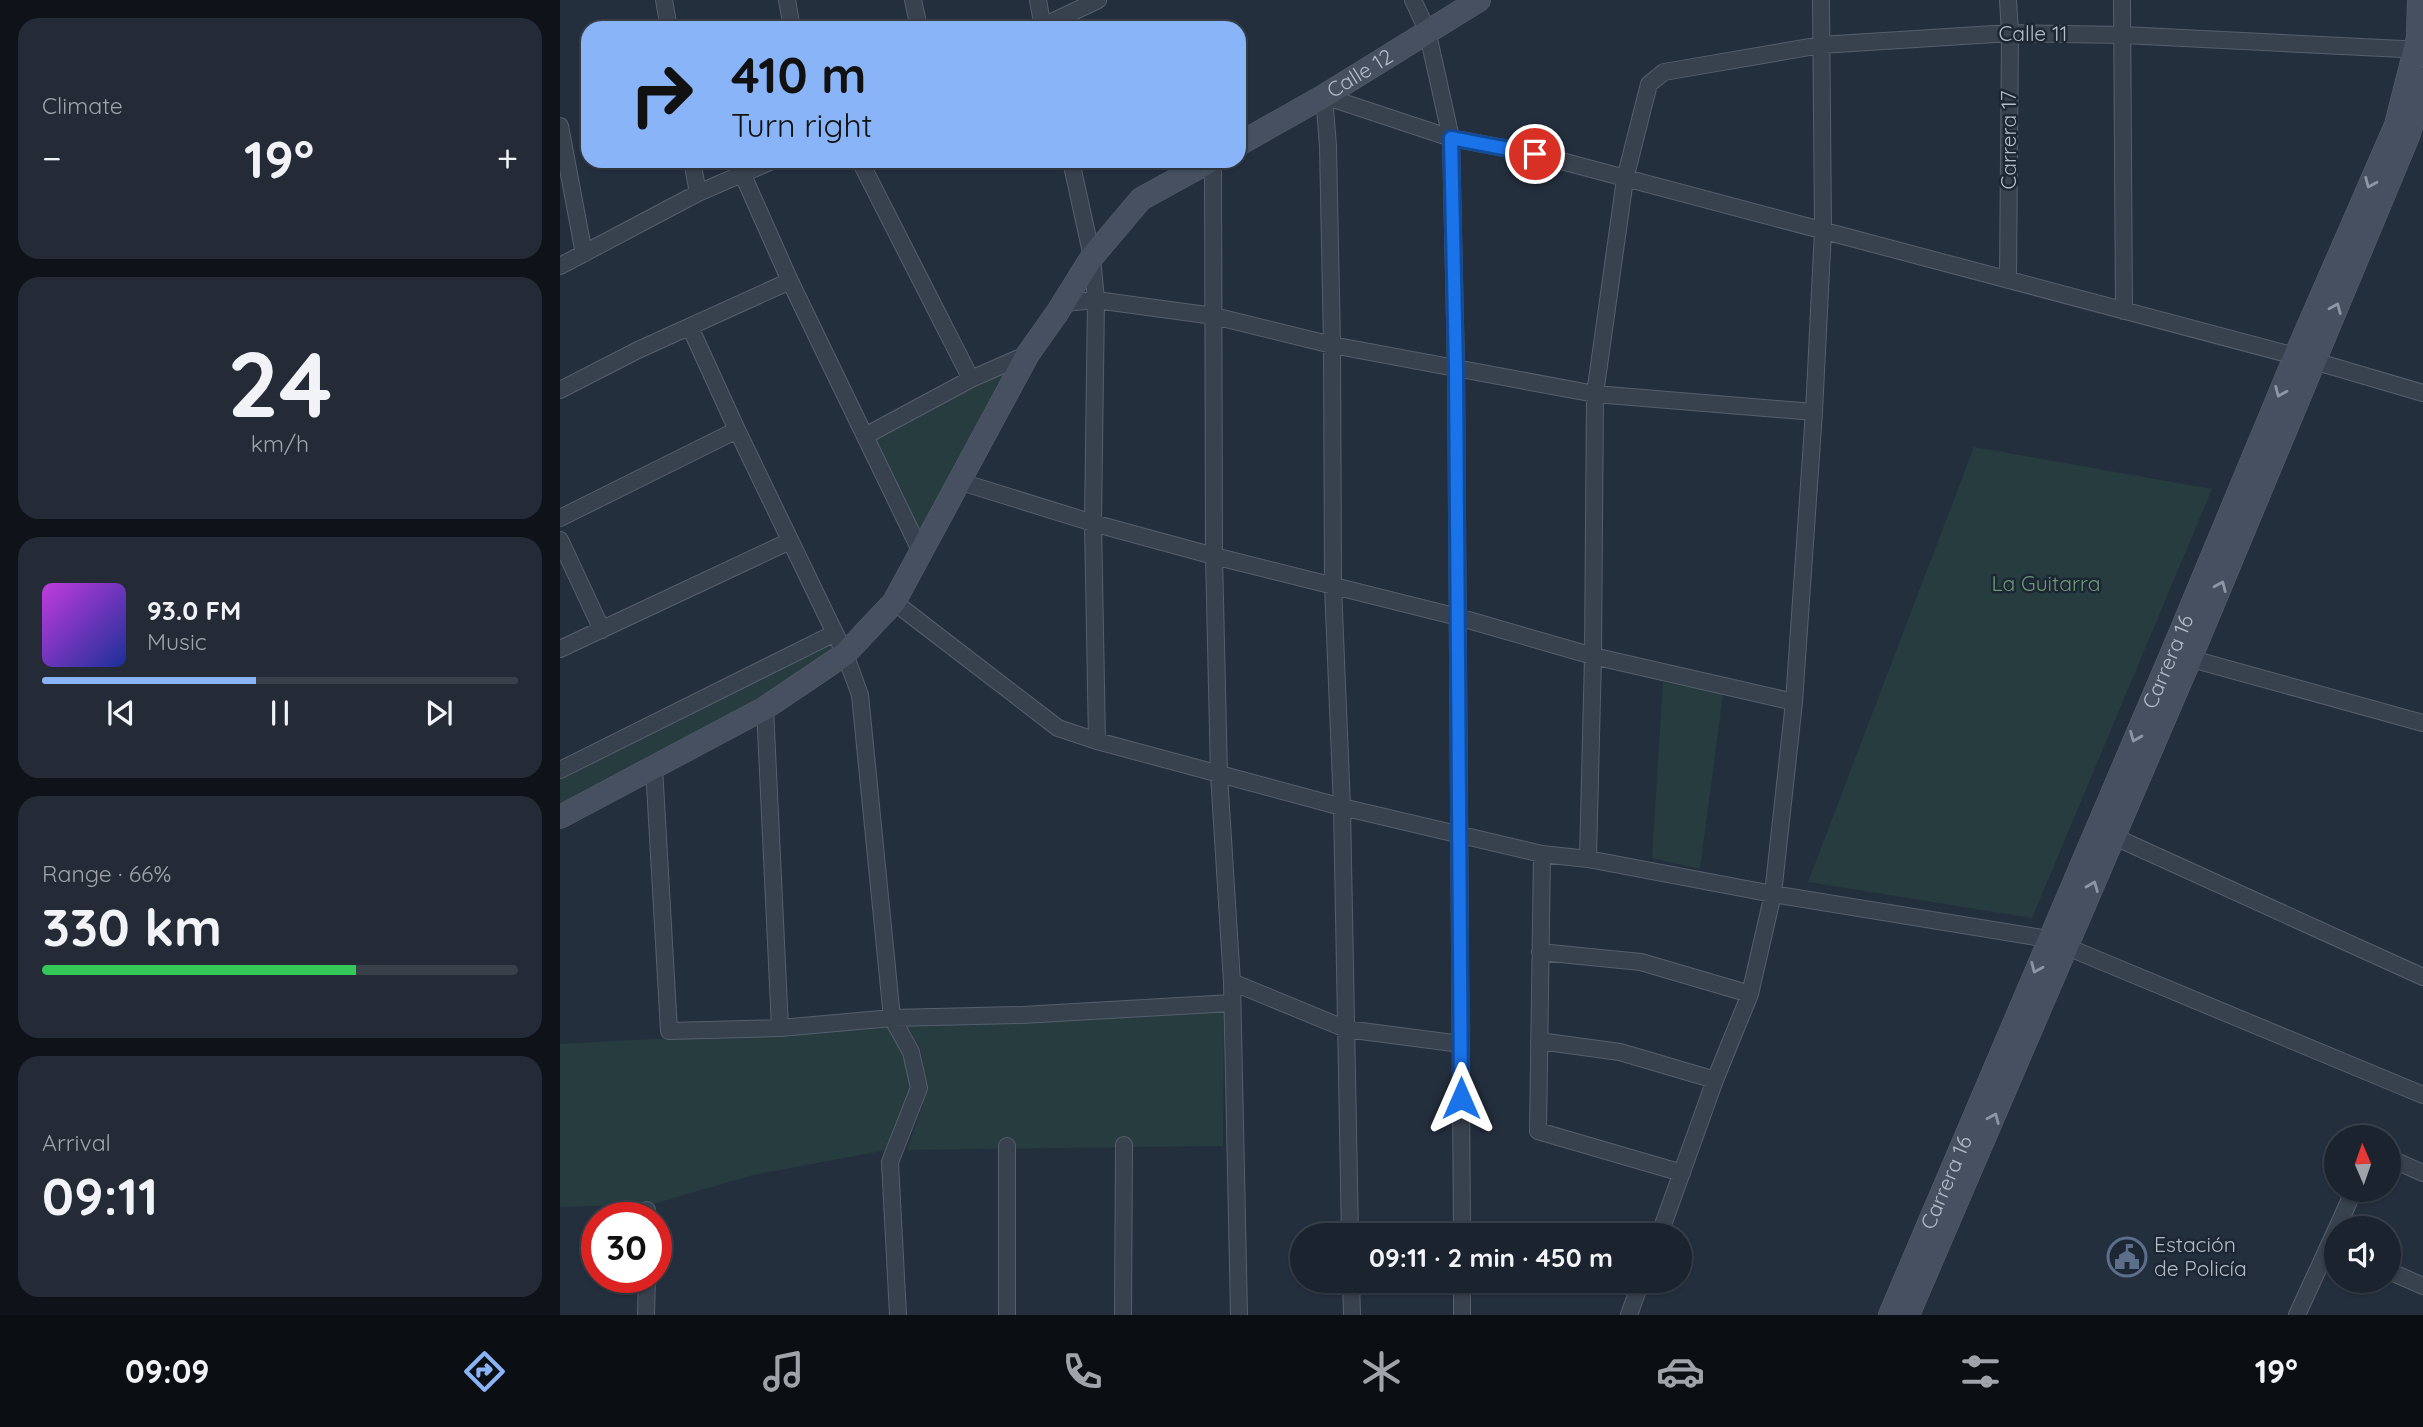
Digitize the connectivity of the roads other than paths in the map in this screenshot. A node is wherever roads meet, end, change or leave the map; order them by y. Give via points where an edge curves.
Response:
1 (664, 0) edge
2 (787, 0) edge
3 (914, 0) edge
4 (1038, 0) edge
5 (1098, 0) edge
6 (1413, 0) edge
7 (1479, 0) edge
8 (1821, 0) edge
9 (2008, 0) edge
10 (2122, 0) edge
11 (2419, 0) edge
12 (668, 21) edge
13 (791, 21) edge
14 (918, 21) edge
15 (1040, 21) edge
16 (1054, 21) edge
17 (1427, 30) junction
18 (2010, 33) junction
19 (2123, 35) junction
20 (1821, 45) junction
21 (2419, 50) edge
22 (2423, 82) edge
23 (1324, 96) junction
24 (560, 126) edge
25 (1451, 138) junction
26 (1246, 141) edge
27 (693, 168) edge
28 (758, 168) edge
29 (864, 168) edge
30 (1073, 168) edge
31 (1199, 168) edge
32 (1212, 168) edge
33 (743, 175) junction
34 (1625, 179) junction
35 (698, 193) junction
36 (1823, 230) junction
37 (584, 254) junction
38 (1092, 257) junction
39 (560, 266) edge
40 (2008, 280) junction
41 (790, 281) junction
42 (1096, 300) junction
43 (1064, 303) junction
44 (2124, 311) junction
45 (1214, 316) junction
46 (690, 327) junction
47 (1332, 345) junction
48 (1028, 354) junction
49 (2304, 359) junction
50 (1456, 367) junction
51 (971, 379) junction
52 (560, 390) edge
53 (2423, 393) edge
54 (1595, 394) junction
55 (1814, 412) junction
56 (737, 430) junction
57 (865, 436) junction
58 (958, 481) junction
59 (560, 518) edge
60 (1093, 523) junction
61 (560, 540) edge
62 (790, 541) junction
63 (920, 550) junction
64 (1214, 556) junction
65 (1333, 586) junction
66 (894, 601) junction
67 (1458, 617) junction
68 (602, 630) junction
69 (835, 633) junction
70 (560, 649) edge
71 (845, 654) junction
72 (1593, 656) junction
73 (2181, 656) junction
74 (1794, 702) junction
75 (765, 708) junction
76 (2423, 723) edge
77 (1097, 741) junction
78 (654, 767) junction
79 (560, 770) edge
80 (1219, 775) junction
81 (1342, 807) junction
82 (560, 817) edge
83 (2105, 833) junction
84 (1459, 834) junction
85 (1542, 855) junction
86 (1588, 859) junction
87 (1773, 894) junction
88 (2058, 943) junction
89 (1540, 952) junction
90 (2423, 977) edge
91 (1232, 982) junction
92 (1750, 994) junction
93 (1232, 1003) junction
94 (892, 1018) junction
95 (780, 1028) junction
96 (1346, 1029) junction
97 (1539, 1041) junction
98 (1461, 1044) junction
99 (1715, 1080) junction
100 (2423, 1095) edge
101 (1124, 1145) dead end
102 (1007, 1146) dead end
103 (2401, 1164) edge
104 (1682, 1173) junction
105 (2423, 1174) edge
106 (1350, 1223) edge
107 (1462, 1223) edge
108 (1663, 1223) edge
109 (2324, 1260) edge
110 (2401, 1276) edge
111 (2423, 1286) edge
112 (646, 1293) edge
113 (1351, 1293) edge
114 (1462, 1293) edge
115 (1637, 1293) edge
116 (646, 1315) edge
117 (898, 1315) edge
118 (1007, 1315) edge
119 (1123, 1315) edge
120 (1238, 1315) edge
121 (1352, 1315) edge
122 (1462, 1315) edge
123 (1629, 1315) edge
124 (1890, 1315) edge
125 (1908, 1315) edge
126 (2297, 1315) edge

1 - 12 street
2 - 13 street
3 - 14 street
4 - 15 street
5 - 16 street
6 - 17 street
7 - 17 main road, Calle 12
8 - 20 street
9 - 18 street, Carrera 17
10 - 19 street
11 - 21 main road, Carrera 16
17 - 23 main road, Calle 12
17 - 25 street
18 - 19 street, Calle 11
18 - 20 street, Calle 11
18 - 40 street, Carrera 17
19 - 21 street, Calle 11
19 - 44 street
20 - 34 street, Calle 11 via 1664,72 1649,83
20 - 36 street
21 -> 49 main road, Carrera 16 via 2396,124
49 -> 22 main road, Carrera 16 via 2409,134
23 - 25 street
23 - 26 main road, Calle 12
23 - 47 street
24 - 37 street
25 - 34 street via 1535,154
25 - 50 street
27 - 35 street
28 - 33 street
29 - 51 street
30 - 38 street
31 - 38 main road via 1141,199
32 - 45 street
33 - 35 street
33 - 41 street
34 - 36 street
34 - 54 street
35 - 37 street
36 - 40 street
36 - 55 street
37 - 39 street
38 - 42 street
38 - 43 main road
40 - 44 street
41 - 46 street
41 - 57 street
42 - 43 street
42 - 45 street
42 - 60 street
43 - 48 main road
44 - 49 street
45 - 47 street
45 - 64 street
46 - 52 street
46 - 56 street
47 - 50 street
47 - 65 street
48 - 51 street
48 - 58 main road
49 - 53 street
49 - 73 main road, Carrera 16
50 - 54 street
50 - 67 street
51 - 57 street
54 - 55 street
54 - 72 street
55 - 74 street
56 - 59 street
56 - 62 street
57 - 63 street
58 - 60 street
58 - 63 main road
60 - 64 street
60 - 77 street
61 - 68 street
62 - 68 street
62 - 69 street
63 - 66 main road
64 - 65 street
64 - 80 street
65 - 67 street
65 - 81 street
66 - 71 main road
66 - 77 street via 1058,728
67 - 72 street
67 - 84 street
68 - 70 street
69 - 71 street
69 - 79 street
71 - 75 main road
71 - 94 street via 860,695
72 - 74 street
72 - 86 street
73 - 76 street
73 - 83 main road, Carrera 16
74 - 87 street
75 - 78 main road
75 - 95 street
77 - 80 street
78 - 82 main road
78 - 95 street via 669,1031
80 - 81 street
80 - 91 street
81 - 84 street
81 - 96 street
83 - 88 main road, Carrera 16
83 - 90 street
84 - 85 street
84 - 98 street
85 - 86 street
85 - 89 street
86 - 87 street
87 - 88 street
87 - 92 street
88 - 100 street
88 -> 124 main road, Carrera 16
125 -> 88 main road, Carrera 16
89 - 92 street via 1641,962
89 - 97 street
91 - 93 street
91 - 96 street
92 - 99 street
93 - 94 street
93 - 120 street
94 - 95 street
94 - 117 street via 911,1052 919,1088 890,1162
96 - 98 street
96 - 106 street
97 - 99 street via 1620,1052
97 - 104 street via 1538,1131
98 - 107 street
99 - 104 street
101 - 119 street
102 - 118 street
103 - 105 street
104 - 108 street
109 - 126 street
110 - 111 street
112 - 116 street
113 - 121 street
114 - 122 street
115 - 123 street

